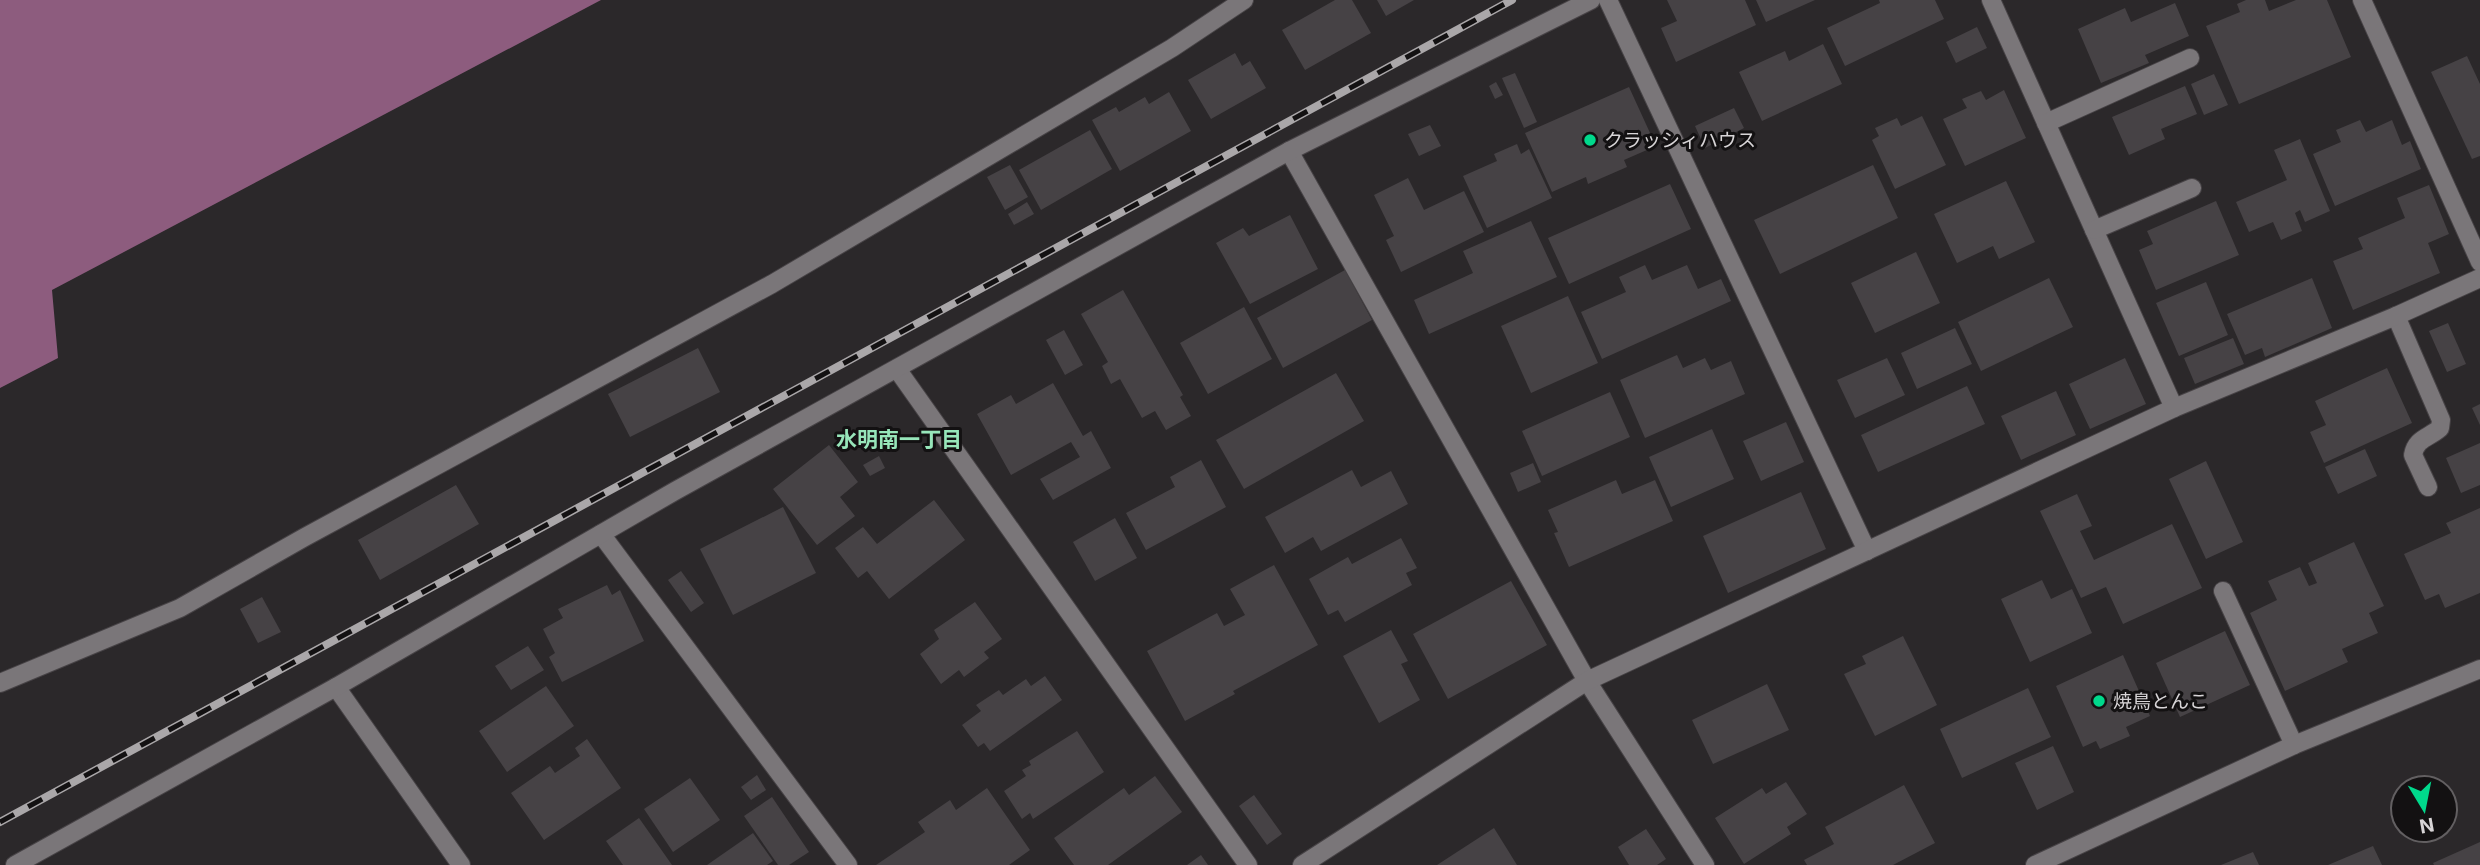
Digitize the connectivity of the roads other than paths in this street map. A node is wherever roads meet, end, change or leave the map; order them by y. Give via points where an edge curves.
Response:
1 (1244, 0) edge
2 (1591, 0) edge
3 (1608, 0) edge
4 (1991, 0) edge
5 (2362, 0) edge
6 (2190, 58) dead end
7 (2046, 123) junction
8 (1289, 151) junction
9 (2192, 188) dead end
10 (2094, 230) junction
11 (2480, 262) edge
12 (2480, 278) edge
13 (2396, 316) junction
14 (897, 369) junction
15 (2174, 408) junction
16 (2428, 487) dead end
17 (601, 534) junction
18 (1867, 551) junction
19 (2223, 591) dead end
20 (2480, 669) edge
21 (1587, 681) junction
22 (0, 683) edge
23 (336, 687) junction
24 (2294, 745) junction
25 (39, 860) edge
26 (15, 865) edge
27 (461, 865) edge
28 (848, 865) edge
29 (1248, 865) edge
30 (1302, 865) edge
31 (1705, 865) edge
32 (2035, 865) edge

1 - 22 street via 1160,55 772,284 180,608
2 - 8 street
3 - 18 street
4 - 7 street
5 - 11 street
6 - 7 street
7 - 10 street
8 - 14 street
8 - 21 street
9 - 10 street
10 - 15 street
12 - 13 street
13 - 15 street
13 - 16 street via 2441,420 2440,428 2419,440 2414,449
14 - 17 street
14 - 29 street
15 - 18 street
17 - 23 street
17 - 28 street
18 - 21 street
19 - 24 street
20 - 24 street
21 - 30 street
21 - 31 street
23 - 25 street
23 - 27 street
24 - 32 street
25 - 26 street

